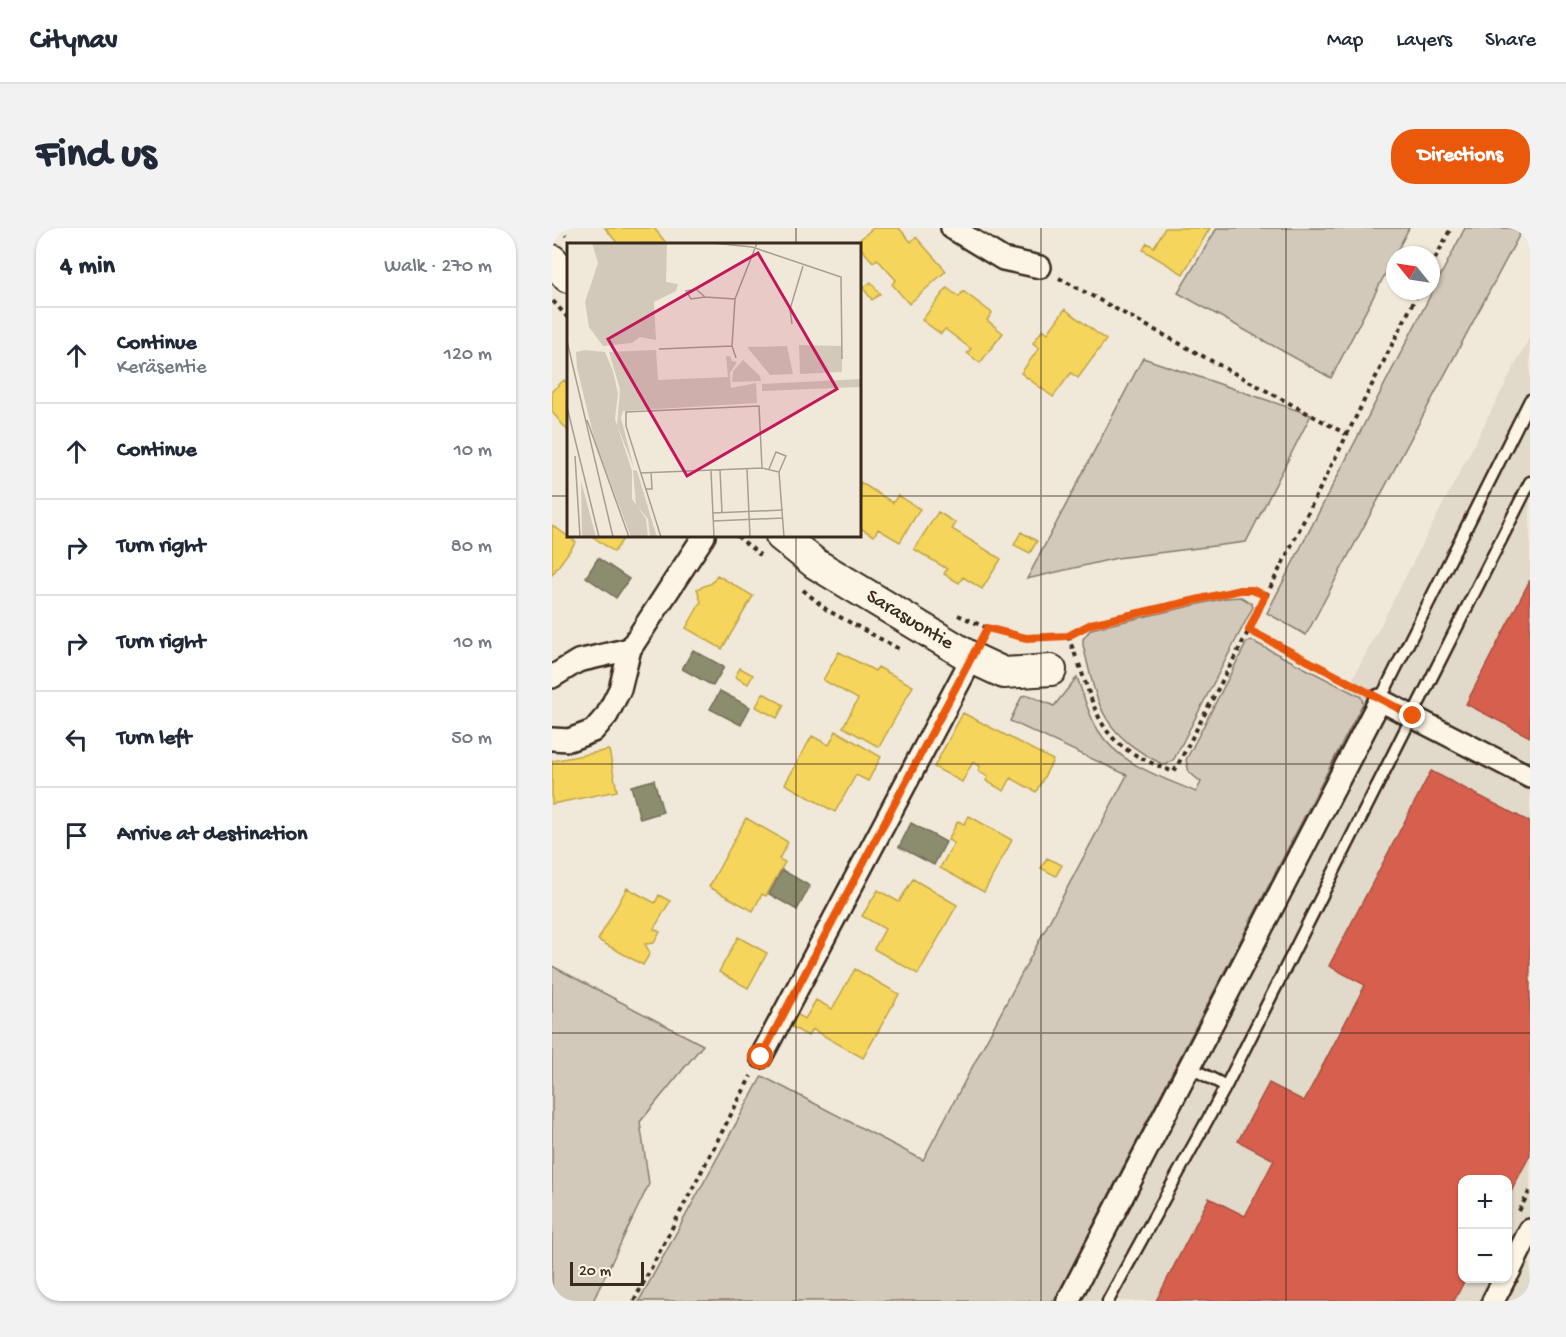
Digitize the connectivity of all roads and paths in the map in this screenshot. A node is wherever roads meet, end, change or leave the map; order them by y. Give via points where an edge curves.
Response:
1 (952, 228) edge
2 (1451, 228) edge
3 (1440, 249) edge
4 (552, 260) edge
5 (1040, 267) joint
6 (567, 276) edge
7 (552, 299) edge
8 (1414, 300) edge
9 (567, 317) edge
10 (1530, 400) edge
11 (1346, 434) junction
12 (1530, 482) edge
13 (703, 537) edge
14 (782, 537) edge
15 (1265, 595) junction
16 (1249, 630) junction
17 (1068, 636) junction
18 (630, 649) junction
19 (972, 658) junction
20 (1051, 670) dead end
21 (552, 677) edge
22 (1380, 700) junction
23 (1413, 716) junction
24 (552, 739) edge
25 (1530, 777) edge
26 (761, 1057) joint
27 (1189, 1067) junction
28 (1226, 1086) junction
29 (1530, 1230) edge
30 (1512, 1266) edge
31 (1502, 1283) edge
32 (634, 1301) edge
33 (1068, 1301) edge
34 (1108, 1301) edge
35 (1493, 1301) edge

1 - 5 street via 1003,259
2 - 3 path
4 - 6 street
5 - 11 path
7 - 9 path
8 - 11 path
10 - 22 lane
11 - 15 path
12 - 23 lane
13 - 18 street
14 - 19 street, Sarasuontie via 816,564
15 - 16 path
15 - 17 path via 1240,590 1091,624
16 - 17 path via 1174,772 1136,758 1103,728
16 - 22 path
17 - 19 path via 1026,638 987,628
18 - 21 street via 578,661
18 - 24 street via 620,689 607,715 593,731 569,740
19 - 20 street, Sarasuontie via 1004,673
19 - 26 street
22 - 23 street
22 - 27 street
23 - 25 street
23 - 28 lane
26 - 32 path
27 - 28 lane
27 - 33 street
28 - 34 lane
29 - 30 street
31 - 35 street

